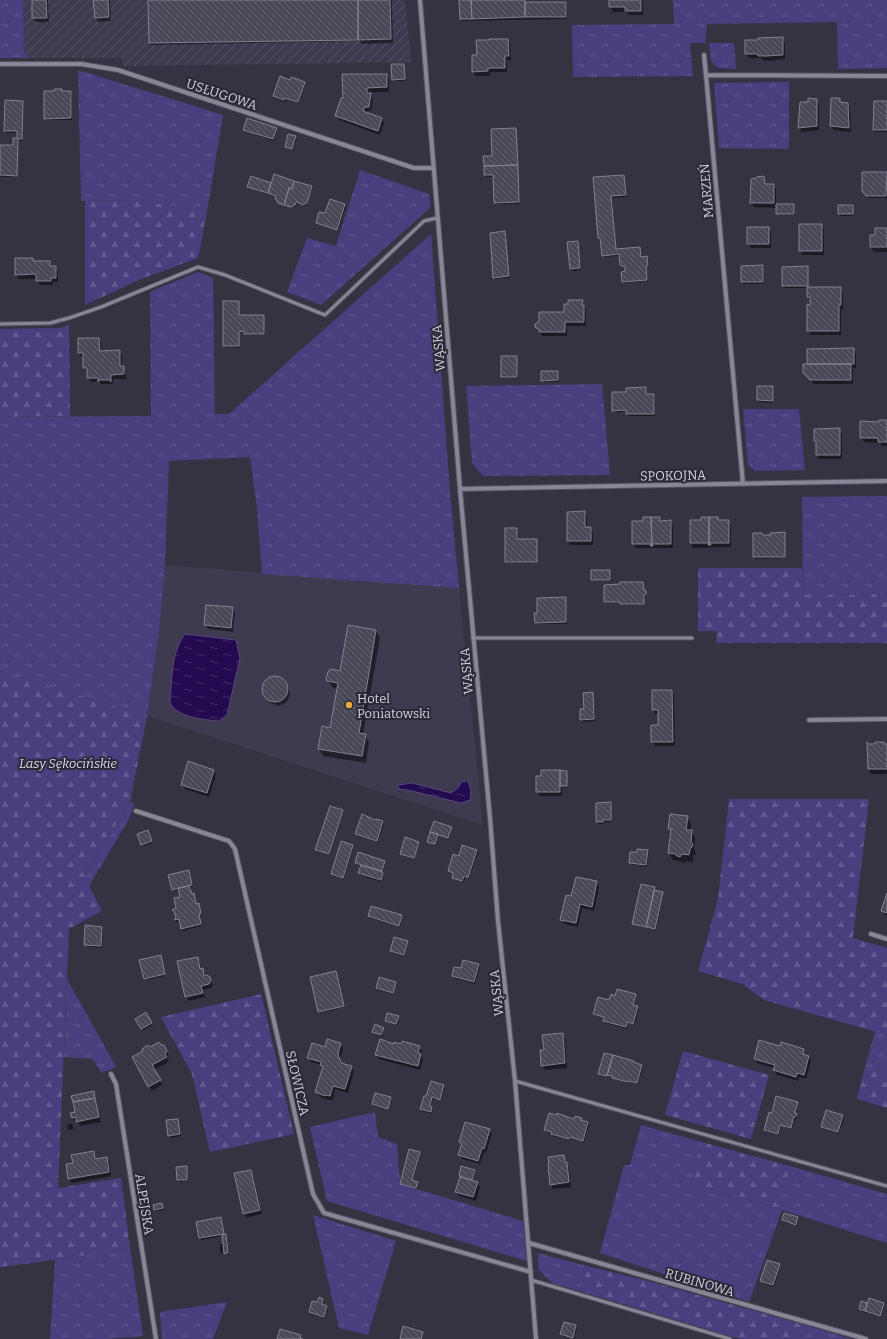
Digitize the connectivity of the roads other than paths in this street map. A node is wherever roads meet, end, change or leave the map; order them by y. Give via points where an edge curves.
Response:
1 (420, 0) edge
2 (704, 55) dead end
3 (0, 64) edge
4 (706, 75) junction
5 (887, 76) edge
6 (434, 168) junction
7 (437, 218) junction
8 (0, 324) edge
9 (887, 481) edge
10 (743, 484) junction
11 (460, 489) junction
12 (473, 638) junction
13 (692, 638) dead end
14 (887, 719) edge
15 (809, 720) dead end
16 (136, 811) dead end
17 (871, 934) dead end
18 (887, 939) edge
19 (111, 1074) dead end
20 (515, 1080) junction
21 (887, 1186) edge
22 (529, 1243) junction
23 (532, 1272) junction
24 (531, 1280) junction
25 (156, 1339) edge
26 (536, 1339) edge
27 (730, 1339) edge
28 (866, 1339) edge

1 - 6 street, WĄSKA
2 - 4 street, MARZEŃ
3 - 6 street, USŁUGOWA via 81,64 118,70 414,168
4 - 5 street
4 - 10 street, MARZEŃ
6 - 7 street, WĄSKA
7 - 8 lane via 424,221 325,315 198,267 69,318 50,323
7 - 11 street, WĄSKA
9 - 10 street, SPOKOJNA
10 - 11 street, SPOKOJNA
11 - 12 street, WĄSKA
12 - 13 lane
12 - 20 street, WĄSKA
14 - 15 street
16 - 23 street, SŁOWICZA via 229,841 235,849 313,1194 324,1213
17 - 18 street
19 - 25 street, ALPEJSKA via 116,1084
20 - 21 lane
20 - 22 street, WĄSKA
22 - 23 street, WĄSKA
22 - 28 street, RUBINOWA
23 - 24 street, WĄSKA
24 - 26 street, WĄSKA
24 - 27 lane

